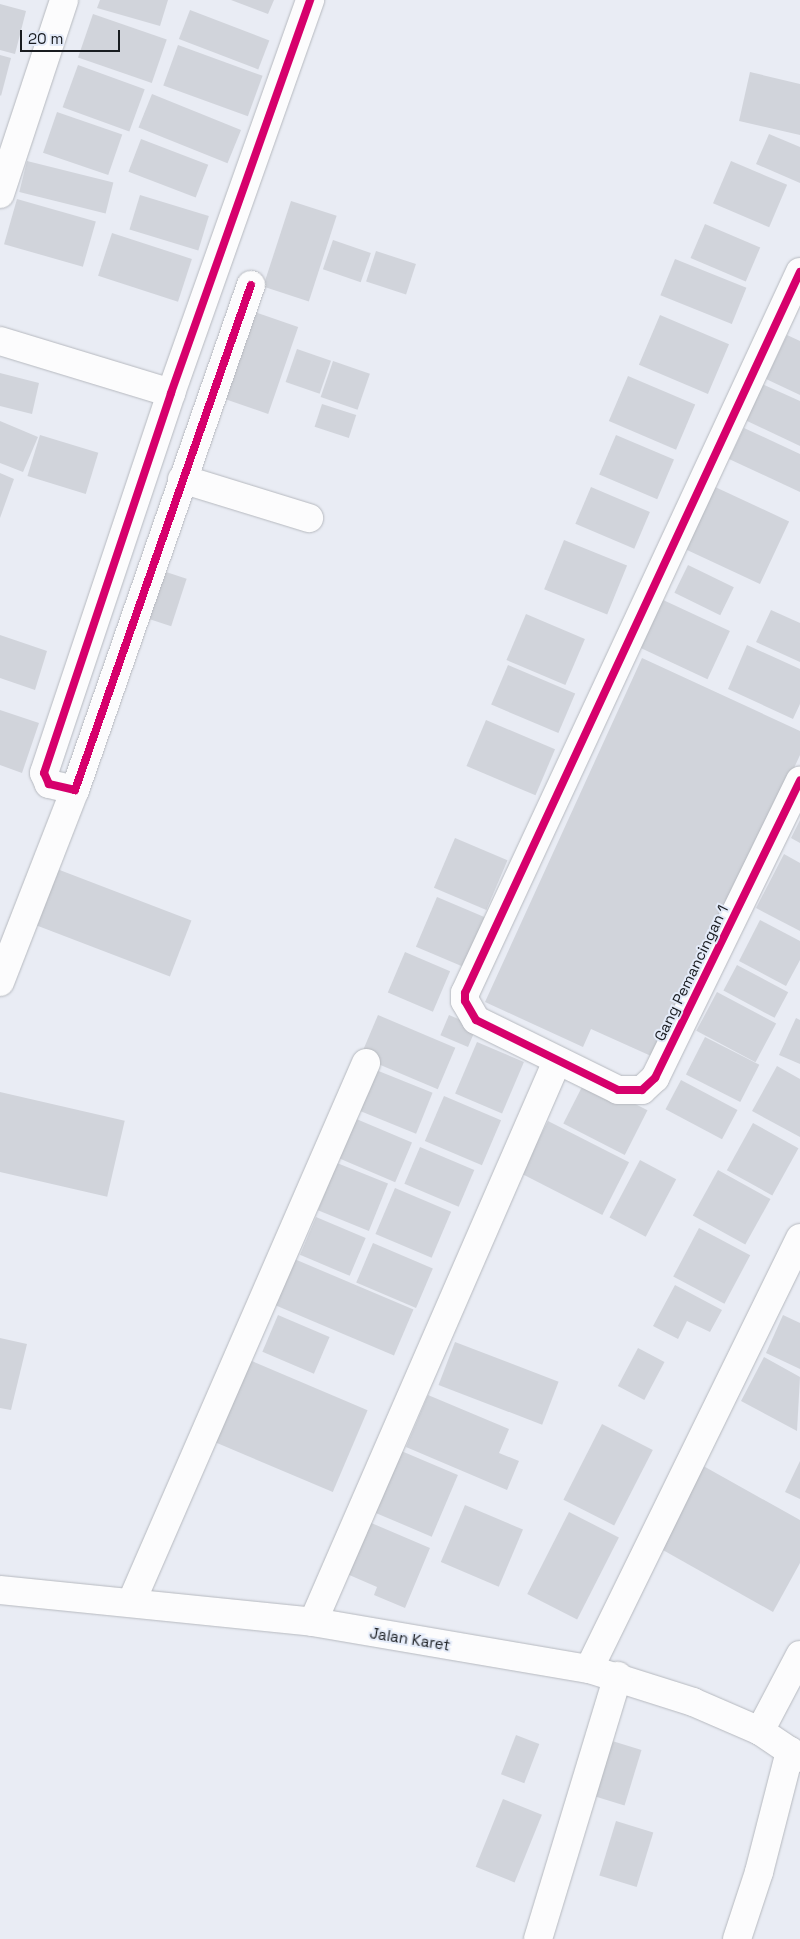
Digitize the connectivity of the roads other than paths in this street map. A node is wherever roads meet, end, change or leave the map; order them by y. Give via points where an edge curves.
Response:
1 (64, 0) edge
2 (310, 0) edge
3 (0, 194) edge
4 (800, 272) edge
5 (251, 285) dead end
6 (0, 341) edge
7 (171, 393) junction
8 (182, 479) junction
9 (309, 518) dead end
10 (800, 781) edge
11 (75, 790) junction
12 (0, 982) edge
13 (556, 1061) junction
14 (366, 1063) dead end
15 (800, 1238) edge
16 (0, 1590) edge
17 (130, 1603) junction
18 (313, 1622) junction
19 (800, 1655) edge
20 (590, 1668) junction
21 (618, 1676) junction
22 (760, 1731) junction
23 (795, 1754) edge
24 (538, 1939) edge
25 (737, 1939) edge

1 - 3 street
2 - 7 street
4 - 13 street, Gang Pemancingan 1 via 465,993 465,1002 476,1020
5 - 8 street
6 - 7 street
7 - 11 street via 44,773 50,784
8 - 9 street
8 - 11 street
10 - 13 street, Gang Pemancingan 1 via 655,1078 642,1090 618,1090
11 - 12 street
13 - 18 street
14 - 17 street
15 - 20 street
16 - 17 street, Jalan Karet
17 - 18 street, Jalan Karet
18 - 20 street, Jalan Karet
19 - 22 street
20 - 21 street, Jalan Karet
21 - 22 street, Jalan Karet via 693,1702
21 - 24 street
22 - 23 street, Jalan Karet
23 - 25 street

